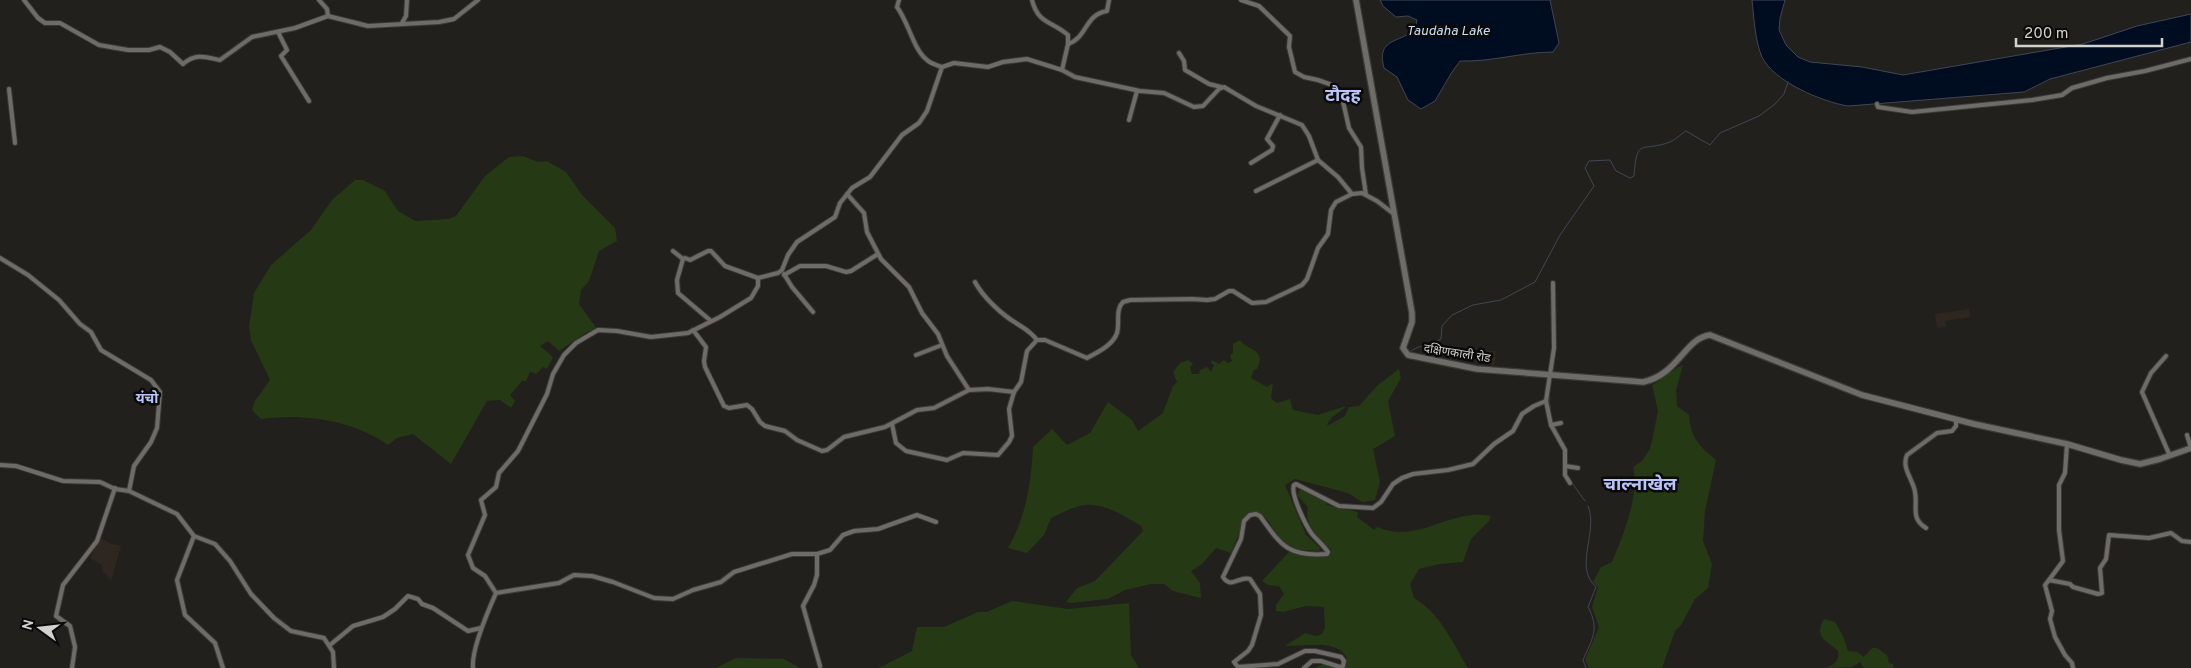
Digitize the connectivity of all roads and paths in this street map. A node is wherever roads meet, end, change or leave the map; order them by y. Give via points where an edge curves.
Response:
1 (24, 0) edge
2 (318, 0) edge
3 (407, 0) edge
4 (478, 0) edge
5 (899, 0) edge
6 (1032, 0) edge
7 (1109, 0) edge
8 (1241, 0) edge
9 (1356, 0) edge
10 (328, 16) junction
11 (402, 22) junction
12 (278, 32) junction
13 (1068, 44) junction
14 (1179, 53) dead end
15 (2191, 59) edge
16 (942, 67) junction
17 (1062, 70) junction
18 (1221, 88) junction
19 (9, 90) dead end
20 (1137, 91) junction
21 (309, 101) dead end
22 (1877, 104) dead end
23 (1280, 114) junction
24 (1129, 120) dead end
25 (15, 144) dead end
26 (1318, 160) junction
27 (1251, 163) dead end
28 (1256, 191) dead end
29 (848, 194) junction
30 (1352, 194) junction
31 (1366, 195) junction
32 (1396, 215) junction
33 (673, 251) dead end
34 (878, 254) junction
35 (0, 258) edge
36 (682, 259) junction
37 (782, 270) junction
38 (784, 275) junction
39 (758, 278) junction
40 (975, 282) dead end
41 (1553, 283) dead end
42 (813, 312) dead end
43 (711, 321) junction
44 (693, 330) junction
45 (1036, 340) junction
46 (942, 344) junction
47 (916, 355) dead end
48 (2166, 356) dead end
49 (1550, 375) junction
50 (969, 390) junction
51 (1014, 392) junction
52 (1546, 401) junction
53 (1956, 420) junction
54 (1559, 423) dead end
55 (892, 424) junction
56 (1551, 425) junction
57 (2187, 435) dead end
58 (2067, 444) junction
59 (2191, 448) edge
60 (2170, 456) junction
61 (0, 465) edge
62 (1567, 467) junction
63 (1578, 468) dead end
64 (1570, 483) dead end
65 (115, 488) junction
66 (129, 491) junction
67 (936, 522) dead end
68 (1926, 528) dead end
69 (194, 536) junction
70 (2191, 542) edge
71 (817, 554) junction
72 (2049, 580) junction
73 (496, 593) junction
74 (481, 628) junction
75 (330, 645) junction
76 (820, 666) dead end
77 (72, 668) edge
78 (223, 668) edge
79 (334, 668) edge
80 (473, 668) edge
81 (1304, 668) edge
82 (2073, 668) edge

1 - 12 street via 45,23 60,23 99,45 128,50 160,47 183,64 198,56 220,60 252,37
2 - 10 street via 327,9
3 - 11 street via 406,16
4 - 11 street via 454,19
5 - 16 street via 897,8 906,19 920,52 928,61
6 - 13 street via 1040,17 1068,35
7 - 13 street via 1106,12 1088,21 1081,36
8 - 31 street via 1258,6 1290,36 1289,47 1295,72 1332,86 1342,97 1349,128 1361,147
9 - 32 main road, दक्षिणकाली रोड
10 - 11 street via 368,26
10 - 12 street
12 - 21 street via 287,50 281,56
13 - 17 street
14 - 18 street via 1185,70
15 - 22 street via 2107,78 2072,88 2062,95 2032,100 1912,112 1878,107
16 - 17 street via 954,63 988,67 1027,58
16 - 29 street via 919,123 902,135 870,177
17 - 20 street
18 - 20 street via 1198,107 1164,93
18 - 23 street
19 - 25 street
20 - 24 street
23 - 26 street via 1302,125
23 - 27 street via 1268,139 1273,148
26 - 28 street
26 - 30 street
29 - 34 street via 864,214
29 - 37 street via 840,203 835,217 797,242
30 - 31 street
30 - 45 street via 1336,202 1332,208 1328,234 1318,248 1302,285 1266,302 1252,303 1233,291 1206,300 1123,302 1119,308 1118,332 1113,340 1087,358 1045,340
31 - 32 street
32 - 49 main road, दक्षिणकाली रोड via 1412,313 1403,348 1408,355 1477,369
33 - 36 street
34 - 38 street via 851,271 826,266 800,266
34 - 46 street via 909,287
35 - 66 street via 59,300 91,332 101,350 151,380 160,392 157,428 134,466
36 - 39 street via 690,260 708,250 725,266
36 - 43 street via 677,280 678,294
37 - 38 street
37 - 39 street
38 - 42 street
39 - 43 street via 758,286 751,298
40 - 45 street via 999,310 1031,331
41 - 49 street via 1554,348
43 - 44 street
44 - 55 street via 706,347 705,367 724,406 747,405 766,426 785,431 822,451 844,437
44 - 73 street via 651,337 598,330 576,343 564,355 518,451 499,474 496,487 481,500 485,515 468,555 473,568 485,576
45 - 51 street via 1026,351 1021,382
46 - 47 street
46 - 50 street
48 - 60 street via 2151,373 2142,392
49 - 52 street
49 - 53 main road, दक्षिणकाली रोड via 1650,380 1670,369 1694,341 1710,335 1855,393
50 - 51 street
50 - 55 street
51 - 55 street via 1009,409 1012,436 998,455 963,453 948,460 916,454 896,443
52 - 56 street
52 - 81 street via 1522,414 1513,430 1473,464 1402,478 1373,508 1339,506 1296,484 1293,495 1311,533 1327,554 1286,549 1260,516 1256,514 1246,518 1223,576 1231,583 1250,579 1260,594 1262,609 1252,645 1234,662 1238,667 1278,664 1305,651 1315,650 1341,657 1344,661 1340,667 1312,661
53 - 58 main road, दक्षिणकाली रोड
53 - 68 street via 1952,431 1937,433 1905,459 1905,468 1916,494 1916,513 1920,524
54 - 56 street
56 - 62 street via 1565,450
57 - 59 street
58 - 60 main road, दक्षिणकाली रोड via 2140,464
58 - 72 street via 2064,473 2059,485 2063,561
59 - 60 main road, दक्षिणकाली रोड
61 - 65 street via 16,466 63,480 100,482
62 - 63 street
62 - 64 street via 1565,475
65 - 66 street
65 - 77 street via 98,541 63,585 56,616 70,626 75,647
66 - 69 street via 177,514
67 - 71 street via 917,515 878,529 854,531 843,535 830,550
69 - 75 street via 215,544 251,594 274,618 291,630 324,638
69 - 78 street via 177,580 185,614 215,643
70 - 72 street via 2182,541 2171,533 2149,538 2109,535 2106,558 2100,568 2102,593
71 - 73 street via 792,554 734,572 720,582 673,599 654,598 613,582 577,575 559,583
71 - 76 street via 814,585 803,606
72 - 82 street via 2045,585 2054,637
73 - 74 street
74 - 75 street via 468,632 418,599 408,596 396,609 383,617 359,623
74 - 80 street
75 - 79 street

